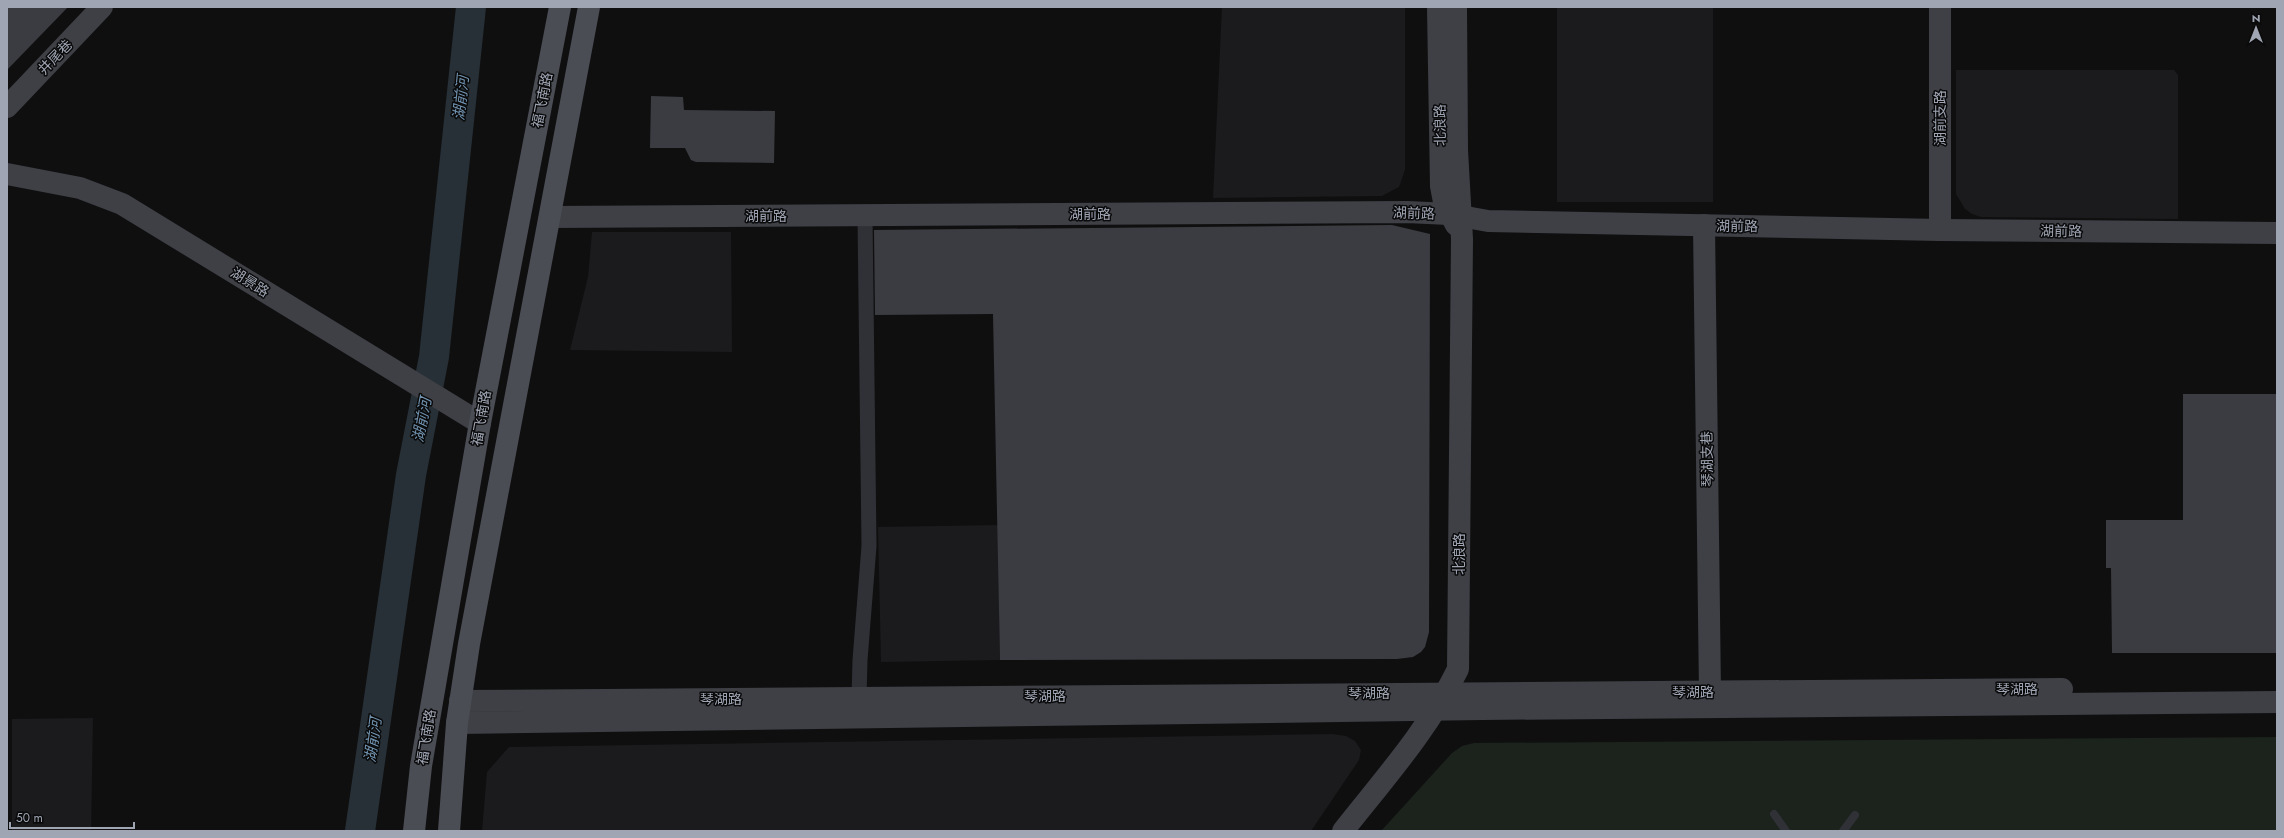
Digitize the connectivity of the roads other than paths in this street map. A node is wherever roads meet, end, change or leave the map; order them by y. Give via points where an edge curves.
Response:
1 (102, 7) edge
2 (560, 7) edge
3 (589, 7) edge
4 (1438, 7) edge
5 (1456, 7) edge
6 (1940, 7) edge
7 (7, 107) edge
8 (7, 174) edge
9 (1455, 215) junction
10 (865, 216) junction
11 (550, 217) junction
12 (1704, 226) junction
13 (1940, 230) junction
14 (2277, 234) edge
15 (480, 423) junction
16 (2277, 688) edge
17 (1710, 692) junction
18 (859, 698) junction
19 (460, 701) junction
20 (1441, 701) junction
21 (2277, 702) edge
22 (457, 723) junction
23 (1774, 814) dead end
24 (1855, 815) dead end
25 (414, 831) edge
26 (449, 831) edge
27 (1343, 831) edge
28 (1786, 831) edge
29 (1843, 831) edge

1 - 7 main road, 井尾巷
2 - 15 main road, 福飞南路
3 - 11 main road, 福飞南路
4 - 9 main road, 北浪路 via 1441,186
5 - 9 main road, 北浪路
6 - 13 main road, 湖前支路
8 - 15 main road, 湖景路 via 80,188 122,204
9 - 10 main road, 湖前路 via 1407,212
9 - 12 main road, 湖前路 via 1488,221
9 - 20 main road, 北浪路 via 1462,239 1458,669
10 - 11 main road, 湖前路
10 - 18 street via 869,546
11 - 19 main road, 福飞南路 via 504,450
12 - 13 main road, 湖前路
12 - 17 main road, 琴湖支巷
13 - 14 main road, 湖前路
15 - 25 main road, 福飞南路 via 422,758
16 - 17 main road, 琴湖路
17 - 20 main road, 琴湖路
18 - 19 main road, 琴湖路
18 - 20 main road, 琴湖路
19 - 22 main road, 福飞南路
20 - 21 main road
20 - 22 main road
20 - 27 main road, 北浪路 via 1421,732
22 - 26 main road, 福飞南路
23 - 28 lane
24 - 29 lane

